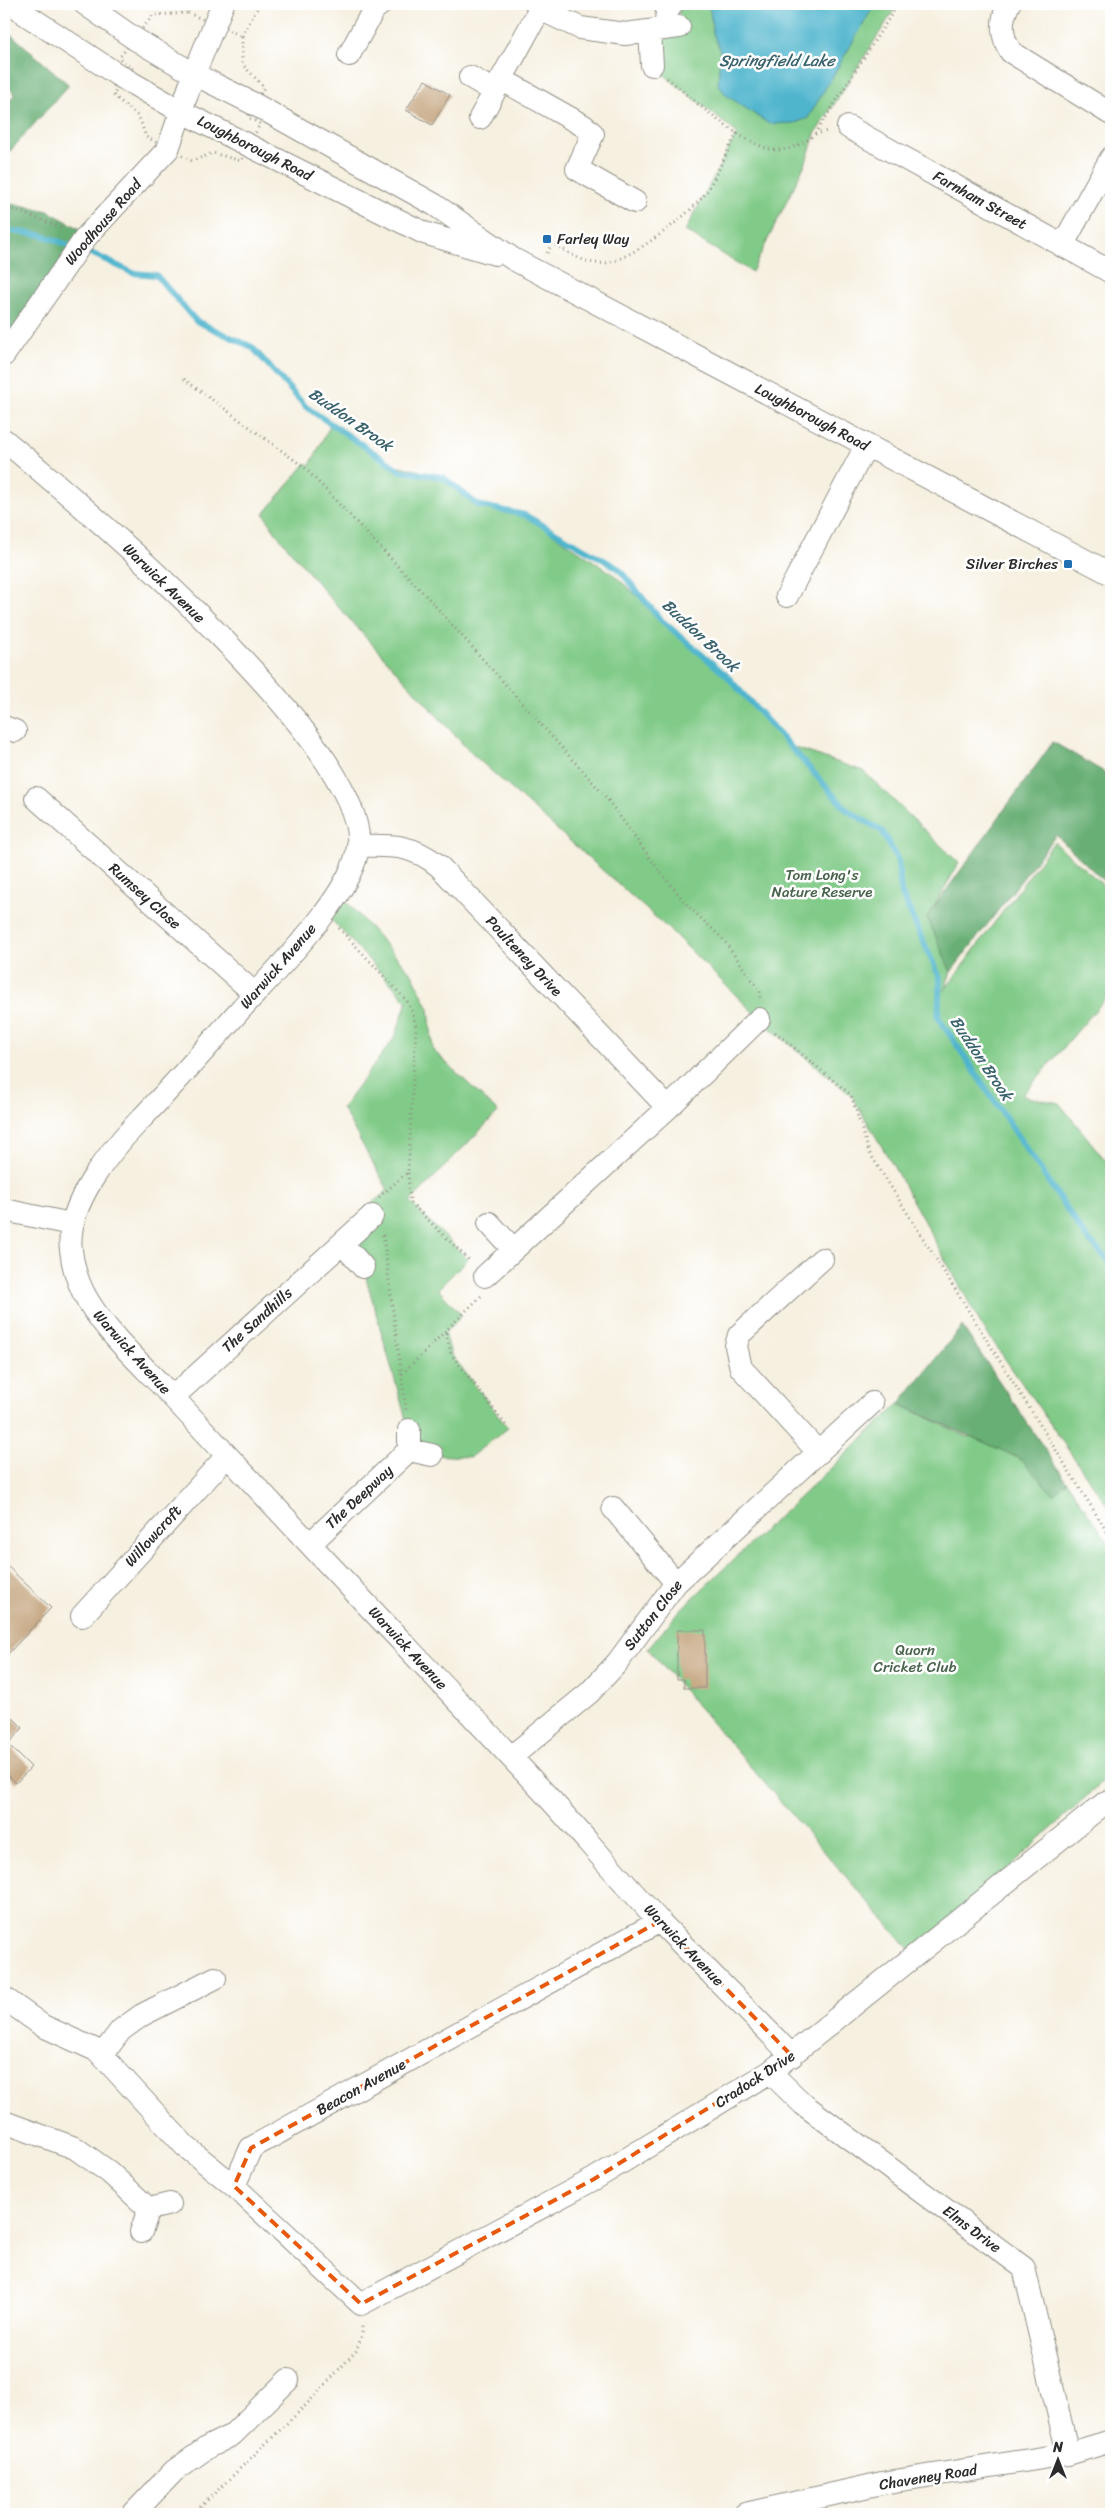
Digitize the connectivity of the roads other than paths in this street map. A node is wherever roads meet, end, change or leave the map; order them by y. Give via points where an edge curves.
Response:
1 (14, 4) edge
2 (85, 4) edge
3 (223, 4) edge
4 (381, 4) edge
5 (672, 4) edge
6 (1010, 4) edge
7 (538, 6) edge
8 (665, 29) junction
9 (349, 54) dead end
10 (652, 65) road end
11 (194, 74) junction
12 (470, 78) dead end
13 (498, 85) junction
14 (182, 112) junction
15 (1111, 114) edge
16 (480, 118) dead end
17 (848, 127) dead end
18 (1111, 158) edge
19 (635, 202) dead end
20 (1062, 246) junction
21 (513, 259) junction
22 (1111, 272) edge
23 (4, 355) edge
24 (4, 440) edge
25 (866, 446) junction
26 (1111, 574) edge
27 (787, 596) dead end
28 (36, 798) dead end
29 (358, 846) junction
30 (255, 994) junction
31 (758, 1019) road end
32 (668, 1108) junction
33 (4, 1210) edge
34 (372, 1216) road end
35 (489, 1223) dead end
36 (71, 1224) junction
37 (342, 1243) junction
38 (513, 1250) junction
39 (822, 1259) dead end
40 (363, 1267) dead end
41 (485, 1276) road end
42 (172, 1397) junction
43 (872, 1403) dead end
44 (819, 1453) junction
45 (432, 1455) dead end
46 (226, 1456) junction
47 (613, 1508) dead end
48 (310, 1544) junction
49 (676, 1583) junction
50 (82, 1616) dead end
51 (511, 1757) junction
52 (1111, 1801) edge
53 (660, 1921) junction
54 (215, 1978) dead end
55 (4, 1998) edge
56 (102, 2055) junction
57 (792, 2056) junction
58 (770, 2072) junction
59 (4, 2122) edge
60 (234, 2186) junction
61 (141, 2232) dead end
62 (288, 2380) dead end
63 (1111, 2441) edge
64 (1068, 2454) junction
65 (133, 2514) edge
66 (744, 2514) edge

1 - 14 street, Loughborough Road via 118,75
2 - 11 street, Loughborough Road
3 - 11 street
4 - 9 street via 374,9
5 - 8 street via 666,12
6 - 15 street via 1003,26 1003,40 1011,52
7 - 8 street via 580,28 625,34
7 - 13 street
8 - 10 street
11 - 14 street
11 - 21 street, Loughborough Road via 435,205
12 - 13 street
13 - 16 street
13 - 19 street via 584,126 593,134 577,169
14 - 21 street, Loughborough Road via 424,233
14 - 23 street, Woodhouse Road via 168,150 68,260
17 - 20 street, Farnham Street
18 - 20 street
20 - 22 street, Farnham Street
21 - 25 street, Loughborough Road
24 - 29 street, Warwick Avenue via 161,578 251,668 314,744 349,800 357,824
25 - 26 street, Loughborough Road
25 - 27 street
28 - 30 street, Rumsey Close
29 - 30 street, Warwick Avenue via 352,871 324,913
29 - 32 street, Poulteney Drive via 406,848 424,854 439,866
30 - 36 street, Warwick Avenue via 120,1141 89,1185
31 - 32 street
32 - 38 street
33 - 36 street
34 - 37 street, The Sandhills
35 - 38 street
36 - 42 street, Warwick Avenue via 70,1246 75,1271 86,1298 109,1329
37 - 40 street
37 - 42 street, The Sandhills
38 - 41 street
39 - 44 street via 739,1336 736,1346 741,1368
42 - 46 street, Warwick Avenue
43 - 44 street, Sutton Close
44 - 49 street, Sutton Close
45 - 48 street, The Deepway via 409,1440
46 - 48 street, Warwick Avenue
46 - 50 street, Willowcroft
47 - 49 street
48 - 51 street, Warwick Avenue
49 - 51 street, Sutton Close via 617,1663 589,1693
51 - 53 street, Warwick Avenue
52 - 57 street, Cradock Drive
53 - 57 street, Warwick Avenue
53 - 60 street, Beacon Avenue via 251,2148
54 - 56 street via 121,2030
55 - 56 street via 43,2026
56 - 60 street via 185,2146
57 - 58 street, Cradock Drive
58 - 60 street, Cradock Drive via 594,2179 362,2304
58 - 64 street, Elms Drive via 803,2104 1024,2268
59 - 61 street via 75,2148 159,2206
62 - 65 street via 232,2435 208,2446 174,2471
63 - 64 street, Chaveney Road
64 - 66 street, Chaveney Road via 882,2483

